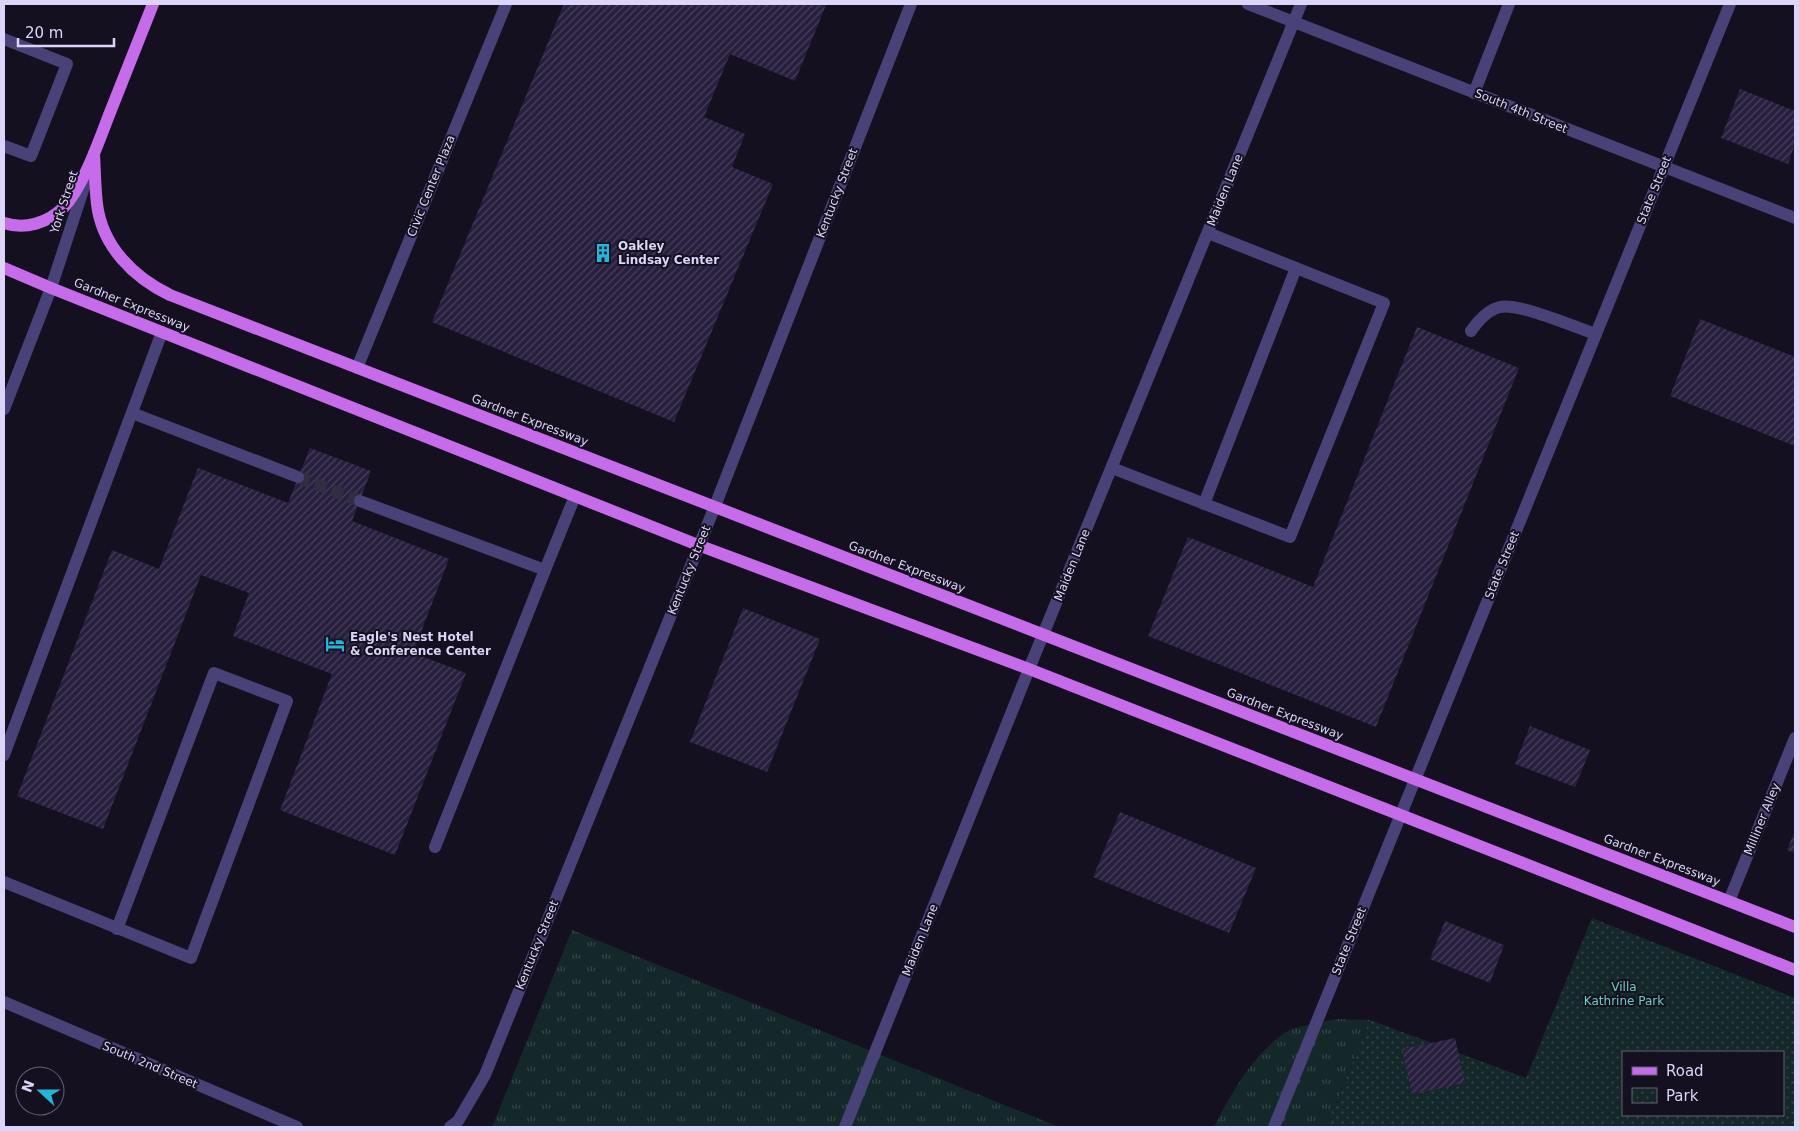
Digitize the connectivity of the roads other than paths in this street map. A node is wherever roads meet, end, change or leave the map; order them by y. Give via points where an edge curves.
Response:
1 (153, 4) edge
2 (506, 4) edge
3 (911, 4) edge
4 (1248, 4) edge
5 (1301, 4) edge
6 (1508, 4) edge
7 (1730, 4) edge
8 (1294, 22) junction
9 (4, 39) edge
10 (1474, 93) junction
11 (4, 146) edge
12 (94, 154) junction
13 (1664, 168) junction
14 (1795, 218) edge
15 (4, 223) edge
16 (1208, 233) junction
17 (4, 268) edge
18 (1296, 268) junction
19 (51, 288) junction
20 (1471, 331) dead end
21 (162, 332) junction
22 (1596, 334) junction
23 (357, 368) junction
24 (4, 409) edge
25 (132, 413) junction
26 (1112, 468) junction
27 (298, 477) tunnel mouth
28 (575, 496) junction
29 (360, 501) tunnel mouth
30 (1204, 504) junction
31 (714, 506) junction
32 (698, 545) junction
33 (545, 570) junction
34 (1044, 635) junction
35 (1029, 670) junction
36 (1795, 738) edge
37 (4, 755) edge
38 (1415, 779) junction
39 (1400, 815) junction
40 (435, 847) dead end
41 (4, 882) edge
42 (1729, 901) junction
43 (1795, 927) edge
44 (118, 928) junction
45 (1795, 970) edge
46 (4, 1002) edge
47 (297, 1127) edge
48 (450, 1127) edge
49 (845, 1127) edge
50 (1274, 1127) edge

1 - 12 main road, York Street
2 - 23 street, Civic Center Plaza
3 - 31 street, Kentucky Street
4 - 8 street, South 4th Street
5 - 8 street, Maiden Lane
6 - 10 street
7 - 13 street, State Street
8 - 10 street, South 4th Street
8 - 16 street, Maiden Lane
9 - 11 street via 67,64 31,156
10 - 13 street, South 4th Street
12 - 15 main road via 70,199 53,216 31,225
12 - 19 street, York Street
12 - 23 main road, Gardner Expressway via 102,228 121,258 143,279 170,295
13 - 14 street, South 4th Street
13 - 22 street, State Street
16 - 18 street
16 - 26 street, Maiden Lane
17 - 19 main road, Gardner Expressway
18 - 30 street
18 - 30 street via 1384,303 1290,537
19 - 21 main road, Gardner Expressway
19 - 24 street, York Street
20 - 22 street via 1479,318 1499,307 1518,307
21 - 25 street
21 - 28 main road, Gardner Expressway
22 - 38 street, State Street
23 - 31 main road, Gardner Expressway
25 - 27 street
25 - 37 street
26 - 30 street
26 - 34 street, Maiden Lane
28 - 32 main road, Gardner Expressway
28 - 33 street
29 - 33 street
31 - 32 street, Kentucky Street
31 - 34 main road, Gardner Expressway
32 - 35 main road, Gardner Expressway
32 - 48 street, Kentucky Street via 485,1075 458,1121
33 - 40 street
34 - 35 street, Maiden Lane
34 - 38 main road, Gardner Expressway
35 - 39 main road, Gardner Expressway
35 - 49 street, Maiden Lane
36 - 42 street, Milliner Alley
38 - 39 street, State Street
38 - 42 main road, Gardner Expressway
39 - 45 main road, Gardner Expressway
39 - 50 street, State Street
41 - 44 street
42 - 43 main road, Gardner Expressway
44 - 44 street via 191,958 287,701 214,673
46 - 47 street, South 2nd Street

